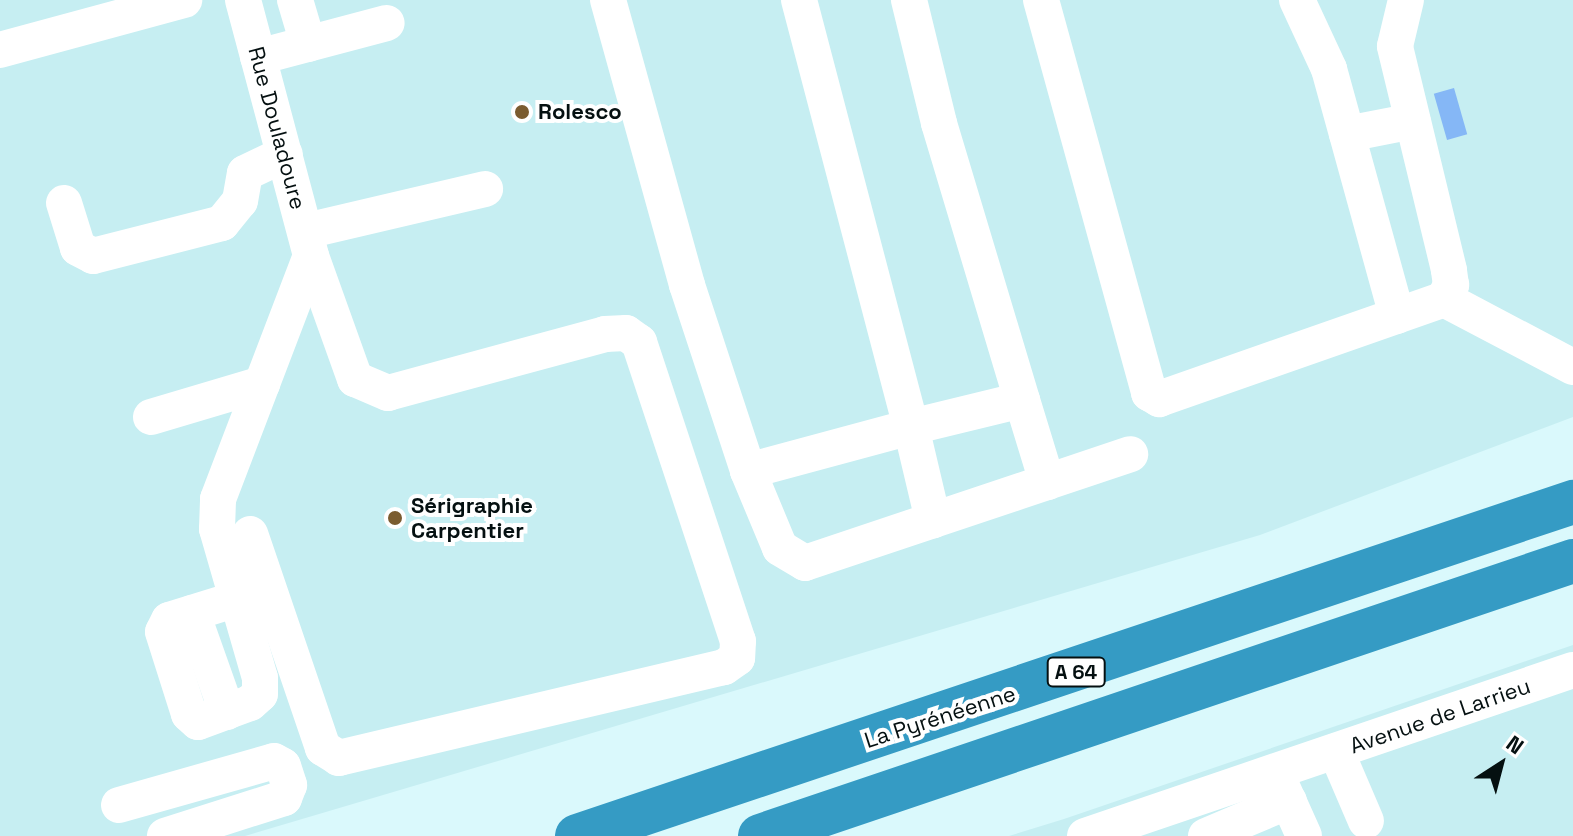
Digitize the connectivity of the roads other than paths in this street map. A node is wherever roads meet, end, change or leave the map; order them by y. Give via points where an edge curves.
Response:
1 (184, 0) edge
2 (243, 0) edge
3 (295, 0) edge
4 (608, 0) edge
5 (799, 0) edge
6 (909, 0) edge
7 (1041, 0) edge
8 (1297, 0) edge
9 (1406, 0) edge
10 (387, 23) dead end
11 (308, 44) junction
12 (0, 50) edge
13 (258, 57) junction
14 (1413, 121) junction
15 (1347, 134) junction
16 (285, 154) junction
17 (485, 189) dead end
18 (64, 203) dead end
19 (308, 244) junction
20 (1444, 299) junction
21 (1397, 316) junction
22 (1573, 367) edge
23 (262, 384) junction
24 (1022, 400) junction
25 (151, 417) dead end
26 (911, 427) junction
27 (1130, 454) dead end
28 (748, 471) junction
29 (1047, 482) junction
30 (1573, 502) edge
31 (933, 520) junction
32 (250, 534) dead end
33 (1573, 561) edge
34 (237, 599) junction
35 (1573, 670) edge
36 (217, 715) junction
37 (1302, 771) junction
38 (220, 775) junction
39 (119, 805) dead end
40 (1366, 821) dead end
41 (165, 836) edge
42 (577, 836) edge
43 (760, 836) edge
44 (1085, 836) edge
45 (1206, 836) edge
46 (1304, 836) edge

1 - 12 street
2 - 13 street, Rue Douladoure
3 - 11 street
4 - 28 street via 687,285
5 - 26 street
6 - 24 street via 939,123
7 - 21 street via 1149,393 1159,399 1172,395
8 - 15 street via 1329,69
9 - 14 street via 1395,46
10 - 11 street
11 - 13 street
13 - 16 street, Rue Douladoure
14 - 15 street
14 - 20 street via 1449,270 1451,285
15 - 21 street
16 - 18 street via 245,173 240,201 222,223 93,256 78,248
16 - 19 street, Rue Douladoure
17 - 19 street
19 - 23 street
19 - 32 street, Rue Douladoure via 355,379 367,388 388,393 605,334 626,333 639,342 738,641 737,658 724,667 339,758 323,748
20 - 21 street
20 - 22 street
23 - 25 street
23 - 34 street via 218,499 217,529
24 - 26 street
24 - 29 street
26 - 28 street
26 - 31 street
27 - 29 street
28 - 31 street via 780,548 805,563
29 - 31 street
30 - 42 highway, La Pyrénéenne / A 64
33 - 43 highway, A 64
34 - 36 street via 260,694
34 - 36 street via 169,620 163,632 189,714 198,722
35 - 37 street, Avenue de Larrieu
36 - 38 street
37 - 40 street
37 - 44 street
37 - 45 street
37 - 46 street
38 - 39 street
38 - 41 street via 274,761 283,766 289,795

